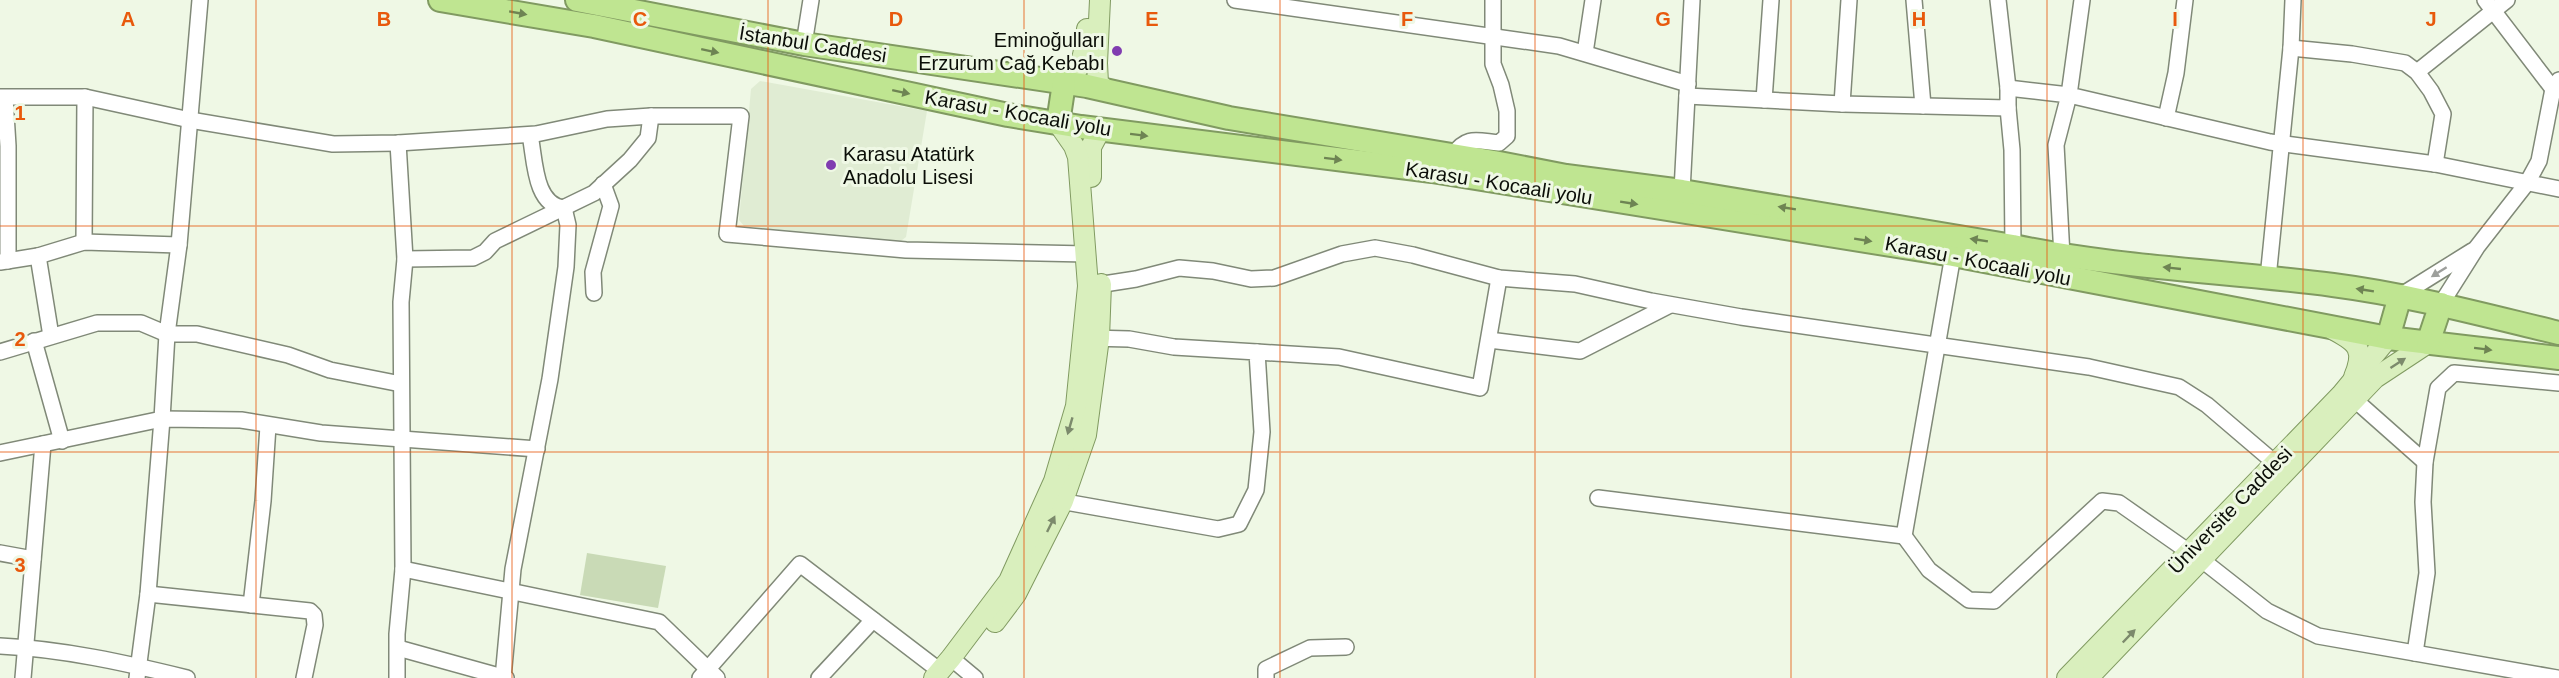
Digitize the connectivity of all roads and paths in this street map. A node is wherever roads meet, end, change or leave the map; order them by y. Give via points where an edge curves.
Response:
1 (200, 0) edge
2 (440, 0) edge
3 (577, 0) edge
4 (811, 0) edge
5 (1091, 0) edge
6 (1100, 0) edge
7 (1236, 0) edge
8 (1493, 0) edge
9 (1593, 0) edge
10 (1692, 0) edge
11 (1771, 0) edge
12 (1849, 0) edge
13 (1914, 0) edge
14 (1998, 0) edge
15 (2082, 0) edge
16 (2185, 0) edge
17 (2293, 0) edge
18 (2506, 0) edge
19 (1257, 2) edge
20 (2489, 5) edge
21 (650, 7) edge
22 (1332, 8) edge
23 (1493, 35) junction
24 (804, 44) junction
25 (2291, 48) junction
26 (1585, 53) junction
27 (2417, 72) junction
28 (1064, 83) junction
29 (2556, 85) edge
30 (1096, 88) junction
31 (2008, 88) junction
32 (1688, 90) junction
33 (2069, 95) junction
34 (2, 97) edge
35 (85, 97) junction
36 (1764, 100) junction
37 (1842, 104) junction
38 (1923, 106) junction
39 (2008, 108) junction
40 (651, 116) junction
41 (2166, 118) junction
42 (190, 120) junction
43 (1058, 123) junction
44 (1100, 130) junction
45 (530, 135) junction
46 (398, 143) junction
47 (2281, 143) junction
48 (1453, 155) junction
49 (2435, 164) junction
50 (3, 174) edge
51 (2527, 183) junction
52 (603, 184) junction
53 (2559, 189) edge
54 (1682, 191) junction
55 (564, 208) junction
56 (84, 242) junction
57 (179, 245) junction
58 (2013, 246) junction
59 (2477, 247) junction
60 (1087, 254) junction
61 (1953, 255) junction
62 (38, 256) junction
63 (2062, 256) junction
64 (405, 259) junction
65 (4, 261) edge
66 (1499, 278) junction
67 (2268, 278) junction
68 (1094, 285) junction
69 (594, 293) dead end
70 (2400, 296) junction
71 (2441, 304) junction
72 (1670, 305) junction
73 (2327, 326) junction
74 (2559, 333) edge
75 (167, 334) junction
76 (51, 336) junction
77 (1091, 338) junction
78 (2388, 338) junction
79 (1488, 340) junction
80 (34, 341) junction
81 (2428, 343) junction
82 (1938, 344) junction
83 (0, 352) edge
84 (1257, 352) junction
85 (2559, 358) edge
86 (2559, 383) edge
87 (400, 384) junction
88 (2352, 393) junction
89 (162, 418) junction
90 (268, 426) junction
91 (403, 439) junction
92 (62, 441) junction
93 (43, 444) junction
94 (537, 449) junction
95 (0, 453) edge
96 (2425, 462) junction
97 (2274, 463) junction
98 (1598, 498) dead end
99 (1054, 500) junction
100 (1904, 536) junction
101 (0, 553) edge
102 (2196, 556) junction
103 (33, 560) junction
104 (404, 569) junction
105 (511, 591) junction
106 (148, 594) junction
107 (251, 605) junction
108 (873, 620) junction
109 (0, 646) edge
110 (26, 647) junction
111 (1346, 647) dead end
112 (399, 648) junction
113 (2415, 653) junction
114 (137, 672) edge
115 (952, 672) edge
116 (708, 675) edge
117 (23, 678) edge
118 (187, 678) edge
119 (304, 678) edge
120 (397, 678) edge
121 (504, 678) edge
122 (819, 678) edge
123 (1266, 678) edge
124 (2067, 678) edge
125 (2088, 678) edge
126 (2557, 678) edge

1 - 42 street
2 -> 43 highway, Karasu - Kocaali yolu via 594,26
3 - 21 highway, İstanbul Caddesi
4 - 24 street
5 - 28 main road via 1081,66
6 - 30 main road
7 - 19 street
8 - 23 street
9 - 26 street
10 - 32 street
11 - 36 street
12 - 37 street
13 - 38 street
14 - 31 street
15 - 33 street
16 - 41 street
17 - 25 street
18 - 20 street
19 - 22 street
20 - 27 street
20 - 29 street
21 - 24 highway, İstanbul Caddesi
22 - 23 street
23 - 26 street
23 - 48 street via 1493,63 1507,111 1507,136 1499,143 1471,140 1461,144
24 - 28 highway, İstanbul Caddesi
25 - 27 street via 2405,63
25 - 47 street
26 - 32 street
27 - 49 street via 2442,114
28 - 30 highway, İstanbul Caddesi
28 - 43 highway
29 - 51 street via 2539,161
30 - 44 highway
30 - 48 highway, Karasu - Kocaali yolu via 1229,118
31 - 33 street
31 - 39 street
32 - 36 street
32 - 54 street
33 - 41 street
33 - 63 street via 2056,145
34 - 35 street
34 - 50 street via 8,146
35 - 42 street
35 - 56 street
36 - 37 street
37 - 38 street
38 - 39 street
39 - 58 street
40 - 45 street via 607,119
40 - 52 street via 648,138
40 - 60 street via 741,116 726,234 906,250
41 - 47 street
42 - 46 street via 333,144
42 - 57 street
43 - 44 highway, Karasu - Kocaali yolu
43 - 60 main road via 1078,157
44 -> 61 highway, Karasu - Kocaali yolu via 1432,171
44 - 68 main road via 1091,147 1089,163
45 - 46 street
45 - 55 street via 542,194 547,202
46 - 64 street
47 - 49 street
47 - 67 street
48 - 54 highway, Karasu - Kocaali yolu via 1566,176
49 - 51 street
50 - 65 street
51 - 53 street
51 - 59 street
52 - 55 street
52 - 69 street via 611,206 593,272
58 -> 54 highway, Karasu - Kocaali yolu
55 - 64 street via 495,241 473,258
55 - 94 street via 568,225 566,267
56 - 57 street
56 - 62 street
57 - 75 street
58 - 63 highway, Karasu - Kocaali yolu
59 -> 70 street
59 - 71 street
60 - 68 main road
61 - 73 highway, Karasu - Kocaali yolu
61 - 82 street
62 - 65 street
62 - 76 street
67 -> 63 highway, Karasu - Kocaali yolu
64 - 87 street
66 - 68 street via 1375,248 1342,254 1275,278 1251,279 1179,268
66 - 72 street via 1575,284
66 - 79 street
70 -> 67 highway, Karasu - Kocaali yolu
68 - 77 main road
70 - 71 highway, Karasu - Kocaali yolu
70 - 78 highway
71 - 74 highway, Karasu - Kocaali yolu
71 - 81 highway
72 - 79 street via 1580,351
72 - 82 street
73 - 78 highway, Karasu - Kocaali yolu
73 - 88 main road via 2349,339 2359,351
75 - 76 street via 141,323 97,323
75 - 87 street via 197,334 330,370
75 - 89 street
76 - 80 street
77 - 84 street
77 - 99 main road via 1054,481
78 - 81 highway, Karasu - Kocaali yolu
78 - 88 main road, Üniversite Caddesi
79 - 84 street via 1480,388 1339,357
80 - 83 street
80 - 92 street
81 -> 85 highway, Karasu - Kocaali yolu
88 -> 81 main road
82 - 97 street via 2090,367 2179,387
82 - 100 street
84 - 99 street via 1262,432 1256,490 1239,525 1218,529
86 - 96 street via 2454,373 2438,388
87 - 91 street
88 - 96 street
88 - 97 main road, Üniversite Caddesi
88 - 102 main road
89 - 90 street via 241,420
89 - 92 street
89 - 106 street
90 - 91 street
90 - 107 street
91 - 94 street
91 - 104 street
92 - 93 street
93 - 95 street
93 - 103 street
94 - 105 street
96 - 113 street via 2422,502 2427,573
97 - 102 main road, Üniversite Caddesi
98 - 100 street
99 - 115 main road
100 - 102 street via 1929,570 1969,600 1994,601 2102,501 2119,503
101 - 103 street
102 - 113 street via 2267,611 2319,636
102 - 124 main road, Üniversite Caddesi
125 -> 102 main road
103 - 110 street
104 - 105 street
104 - 112 street
105 - 116 street via 659,622
105 - 121 street
106 - 107 street
106 - 114 street
107 - 119 street via 310,611 314,615
108 - 115 street
108 - 116 street via 800,564
108 - 122 street
109 - 110 street
110 - 114 street
110 - 117 street
111 - 123 street via 1311,648 1266,669
112 - 120 street
112 - 121 street
113 - 126 street
114 - 118 street

